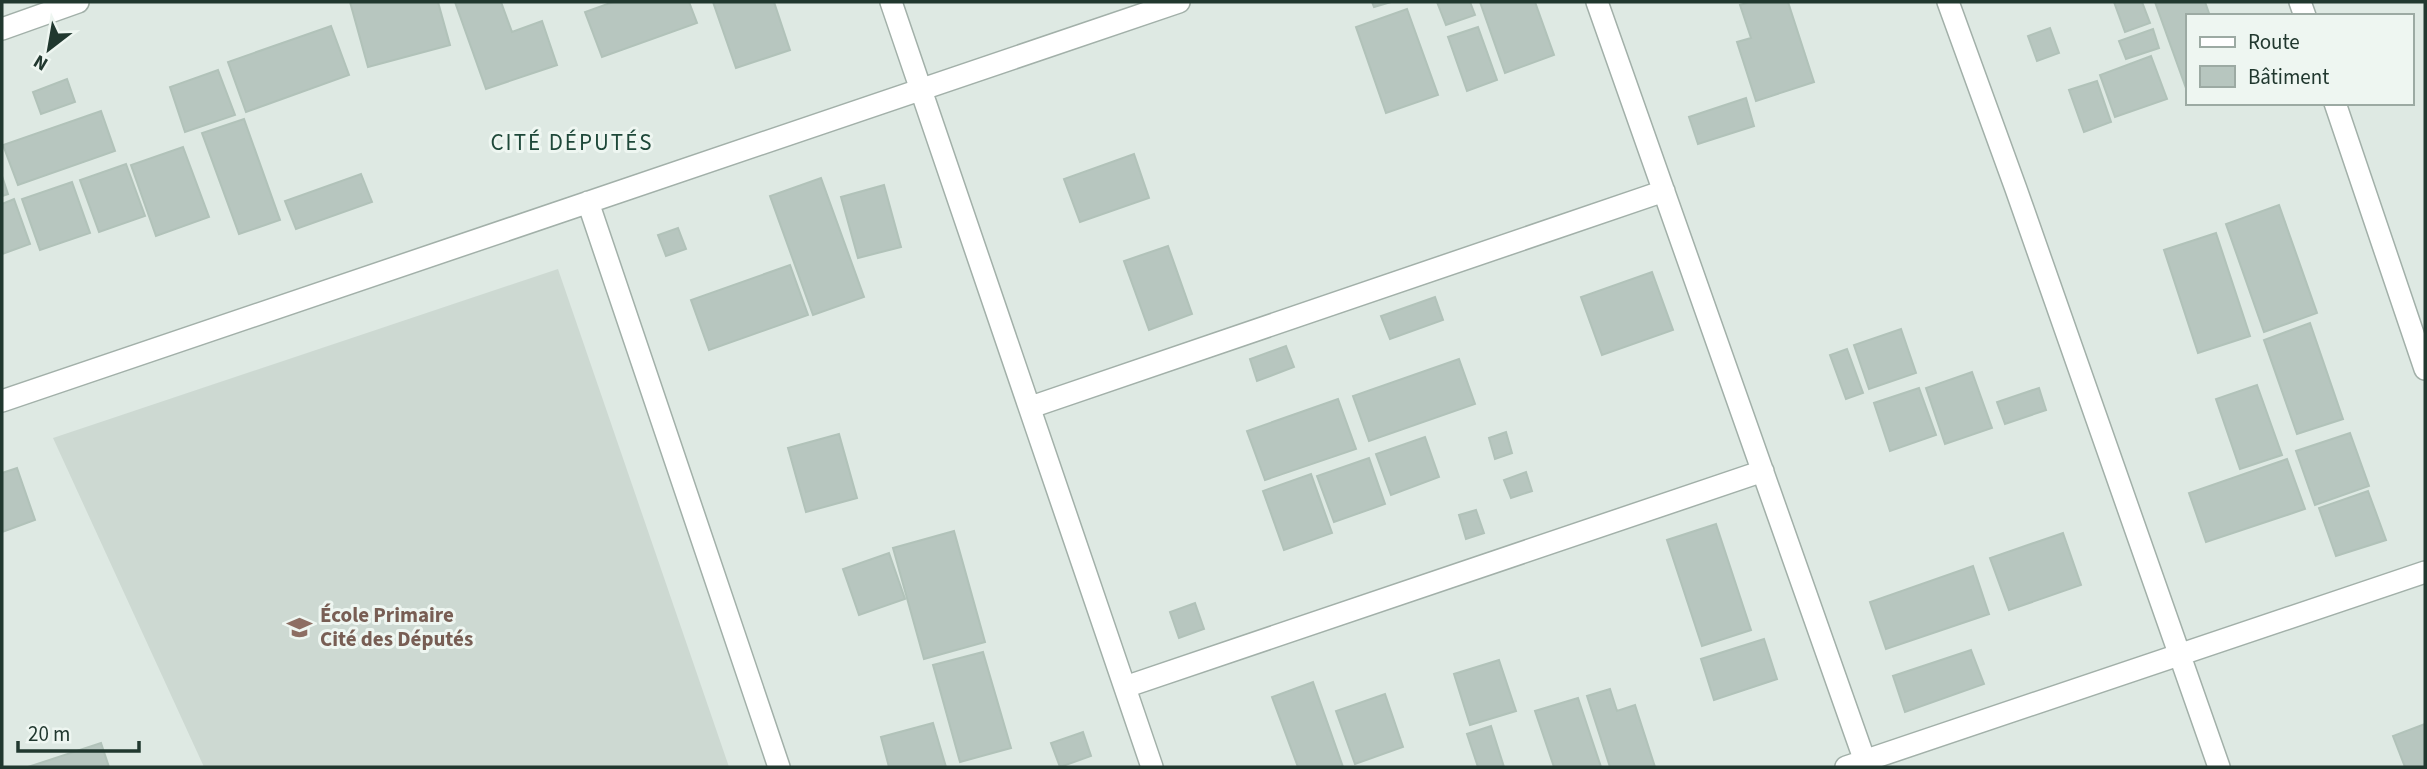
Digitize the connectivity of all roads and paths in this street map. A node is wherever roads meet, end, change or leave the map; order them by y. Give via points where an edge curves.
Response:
1 (78, 2) edge
2 (891, 2) edge
3 (1179, 2) edge
4 (1597, 2) edge
5 (1948, 2) edge
6 (2, 29) edge
7 (921, 89) junction
8 (2336, 105) edge
9 (1664, 191) junction
10 (588, 202) junction
11 (2425, 369) edge
12 (2, 401) edge
13 (1031, 407) junction
14 (1763, 471) junction
15 (2425, 572) edge
16 (2179, 655) junction
17 (1125, 687) junction
18 (1859, 765) edge
19 (779, 767) edge
20 (1152, 767) edge
21 (2219, 767) edge

1 - 6 street
2 - 7 street
3 - 7 street
4 - 9 street
5 - 16 street
7 - 10 street
7 - 13 street
8 - 11 street
9 - 13 street
9 - 14 street
10 - 12 street
10 - 19 street
13 - 17 street
14 - 17 street
14 - 18 street
15 - 16 street
16 - 18 street
16 - 21 street
17 - 20 street

